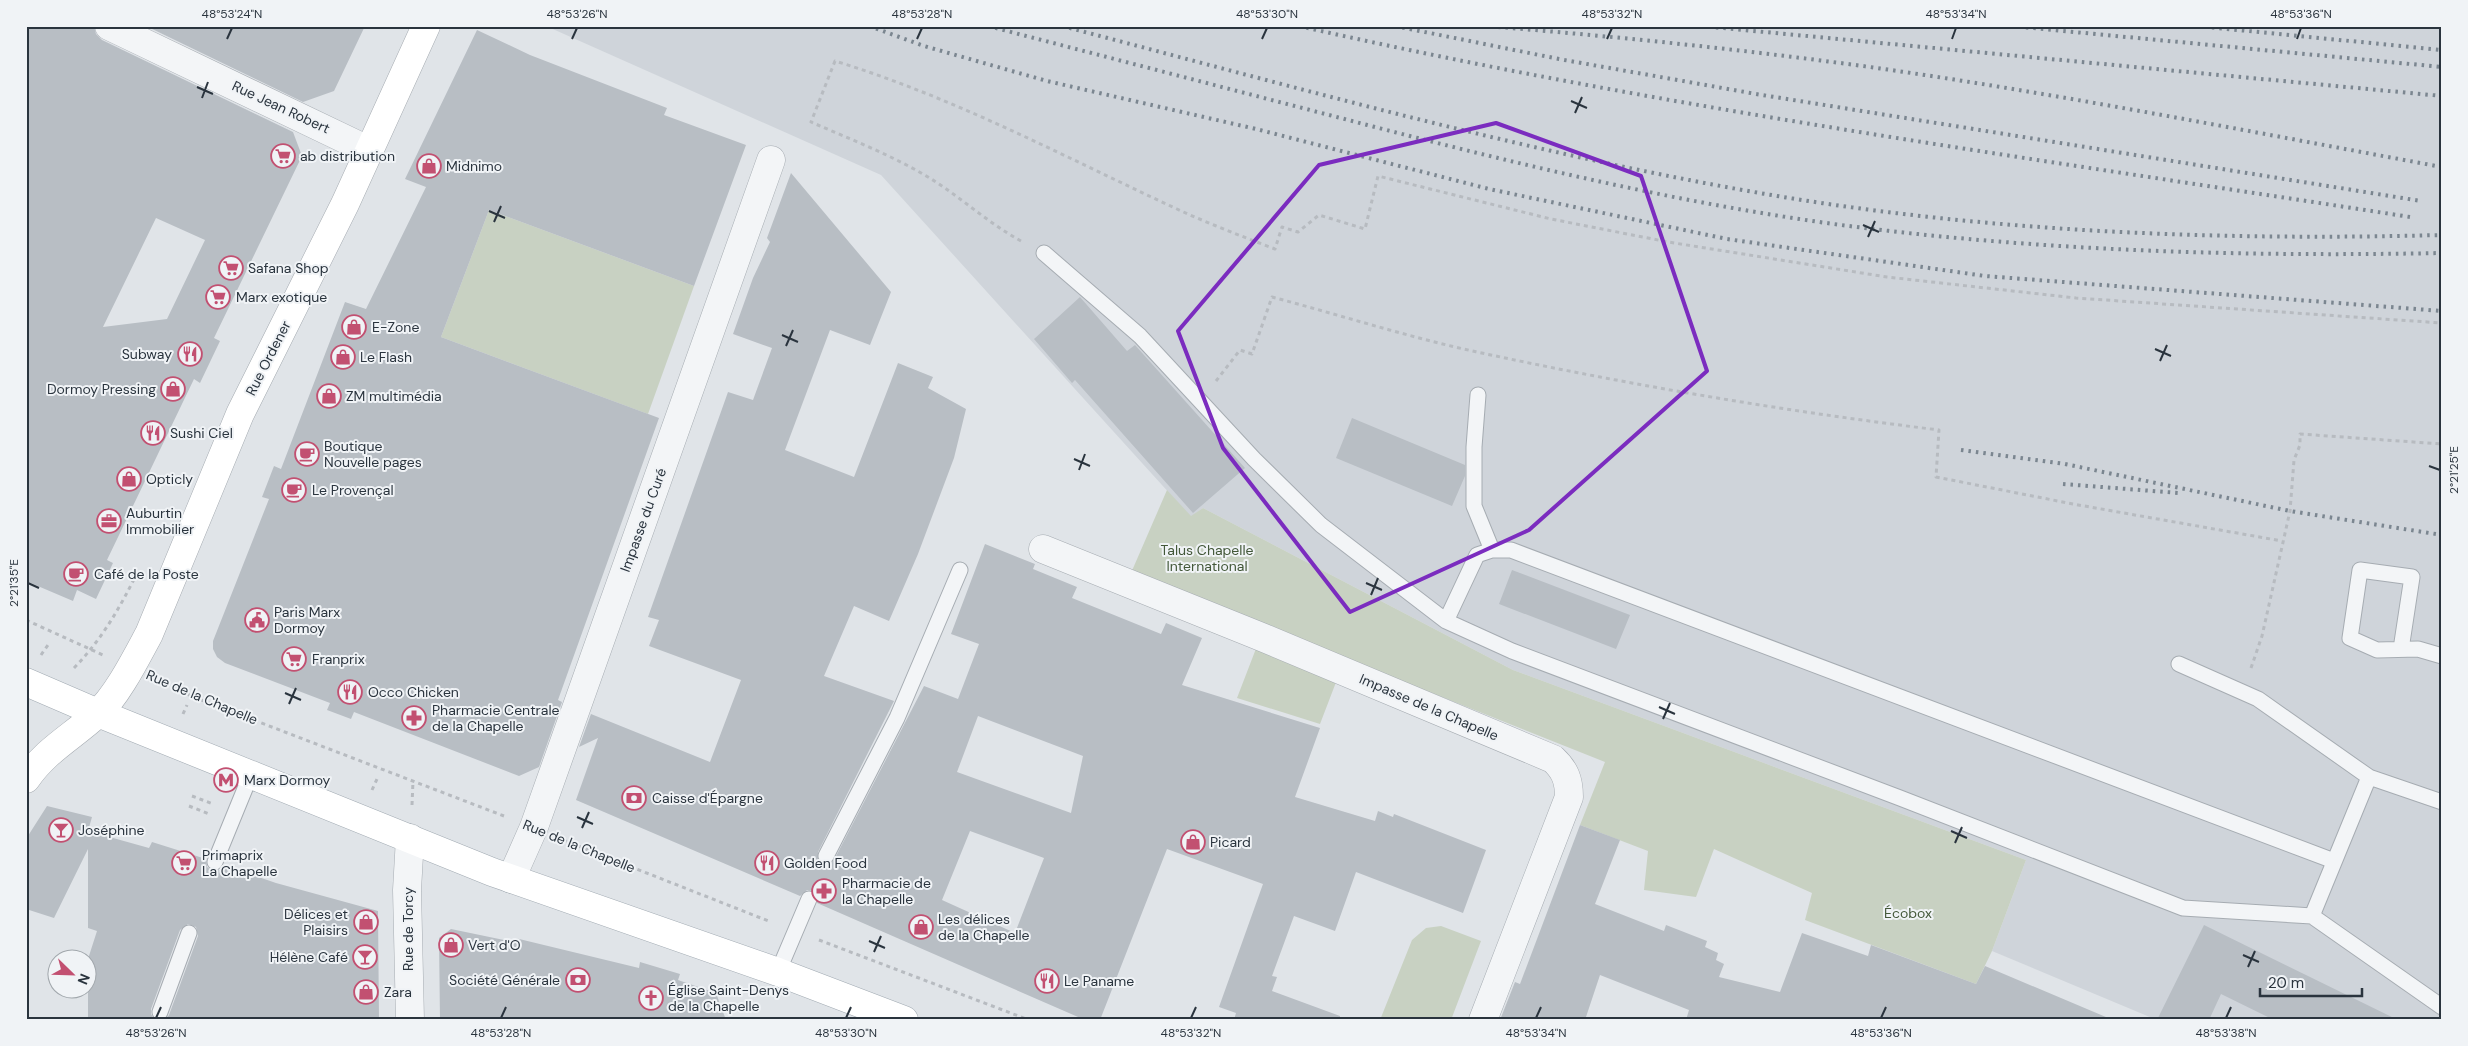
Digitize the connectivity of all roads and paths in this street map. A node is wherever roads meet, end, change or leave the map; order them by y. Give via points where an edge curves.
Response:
1 (110, 26) edge
2 (426, 26) edge
3 (370, 151) junction
4 (771, 160) dead end
5 (1044, 253) joint
6 (2442, 323) edge
7 (1478, 395) dead end
8 (1198, 399) junction
9 (2442, 444) edge
10 (2282, 541) junction
11 (1043, 549) dead end
12 (1492, 550) junction
13 (960, 570) dead end
14 (26, 620) edge
15 (1446, 621) junction
16 (102, 637) dead end
17 (48, 645) dead end
18 (2402, 649) junction
19 (91, 650) junction
20 (41, 656) dead end
21 (2442, 656) edge
22 (2179, 664) dead end
23 (132, 667) junction
24 (38, 687) edge
25 (2242, 692) junction
26 (187, 705) dead end
27 (98, 713) junction
28 (182, 716) dead end
29 (251, 774) junction
30 (2369, 777) junction
31 (26, 779) edge
32 (377, 779) dead end
33 (372, 792) dead end
34 (192, 796) dead end
35 (2442, 802) edge
36 (189, 806) dead end
37 (222, 808) dead end
38 (219, 818) dead end
39 (534, 827) junction
40 (410, 838) junction
41 (826, 856) dead end
42 (2334, 861) junction
43 (215, 862) dead end
44 (511, 879) junction
45 (808, 899) dead end
46 (2312, 916) junction
47 (796, 931) junction
48 (189, 933) dead end
49 (778, 972) junction
50 (2442, 1007) edge
51 (160, 1012) dead end
52 (410, 1020) edge
53 (904, 1020) edge
54 (1029, 1020) edge
55 (1483, 1020) edge

1 - 3 street, Rue Jean Robert
2 - 3 main road, Rue Ordener
3 - 23 main road, Rue Ordener via 240,414 149,634
4 - 39 street, Impasse du Curé
5 - 6 path via 1004,232 935,182 811,122 835,60 877,73 969,110 1191,215 1274,249 1282,227 1298,232 1319,215 1365,228 1378,176 1648,238 1887,277 2076,298
5 - 8 lane via 1140,336
7 - 12 lane via 1474,506
8 - 10 path via 1240,350 1252,354 1272,297 1475,351 1661,390 1815,415 1939,430 1936,477
8 - 15 lane via 1320,526
9 - 10 path via 2300,434 2299,450 2294,460 2290,511
10 - 25 path via 2262,636
11 - 55 street, Impasse de la Chapelle via 1553,759 1561,767 1569,782 1569,796
12 - 15 lane via 1477,555
12 - 42 lane via 1511,550
13 - 41 lane via 897,718
14 - 19 path, Rue de la Chapelle
15 - 46 lane via 1512,651 2183,908
16 - 19 path
17 - 20 path
18 - 18 lane via 2412,577 2360,570 2350,638 2377,650
18 - 21 lane via 2418,649
19 - 23 path, Rue de la Chapelle
19 - 24 path
22 - 25 lane
23 - 27 main road, Rue Ordener
23 - 39 path, Rue de la Chapelle via 191,696
24 - 27 main road
25 - 30 lane via 2258,699
26 - 28 path
27 - 29 main road
27 - 31 main road, Rue Ordener via 43,757
29 - 40 main road
29 - 43 lane
30 - 35 lane
30 - 42 lane
32 - 33 path
34 - 37 path
36 - 38 path
39 - 44 street, Impasse du Curé
39 - 47 path, Rue de la Chapelle
40 - 44 main road
40 - 52 street, Rue de Torcy
42 - 46 lane
44 - 49 main road
45 - 47 lane
46 - 50 lane
47 - 49 lane
47 - 54 path, Rue de la Chapelle
48 - 51 lane
49 - 53 main road

